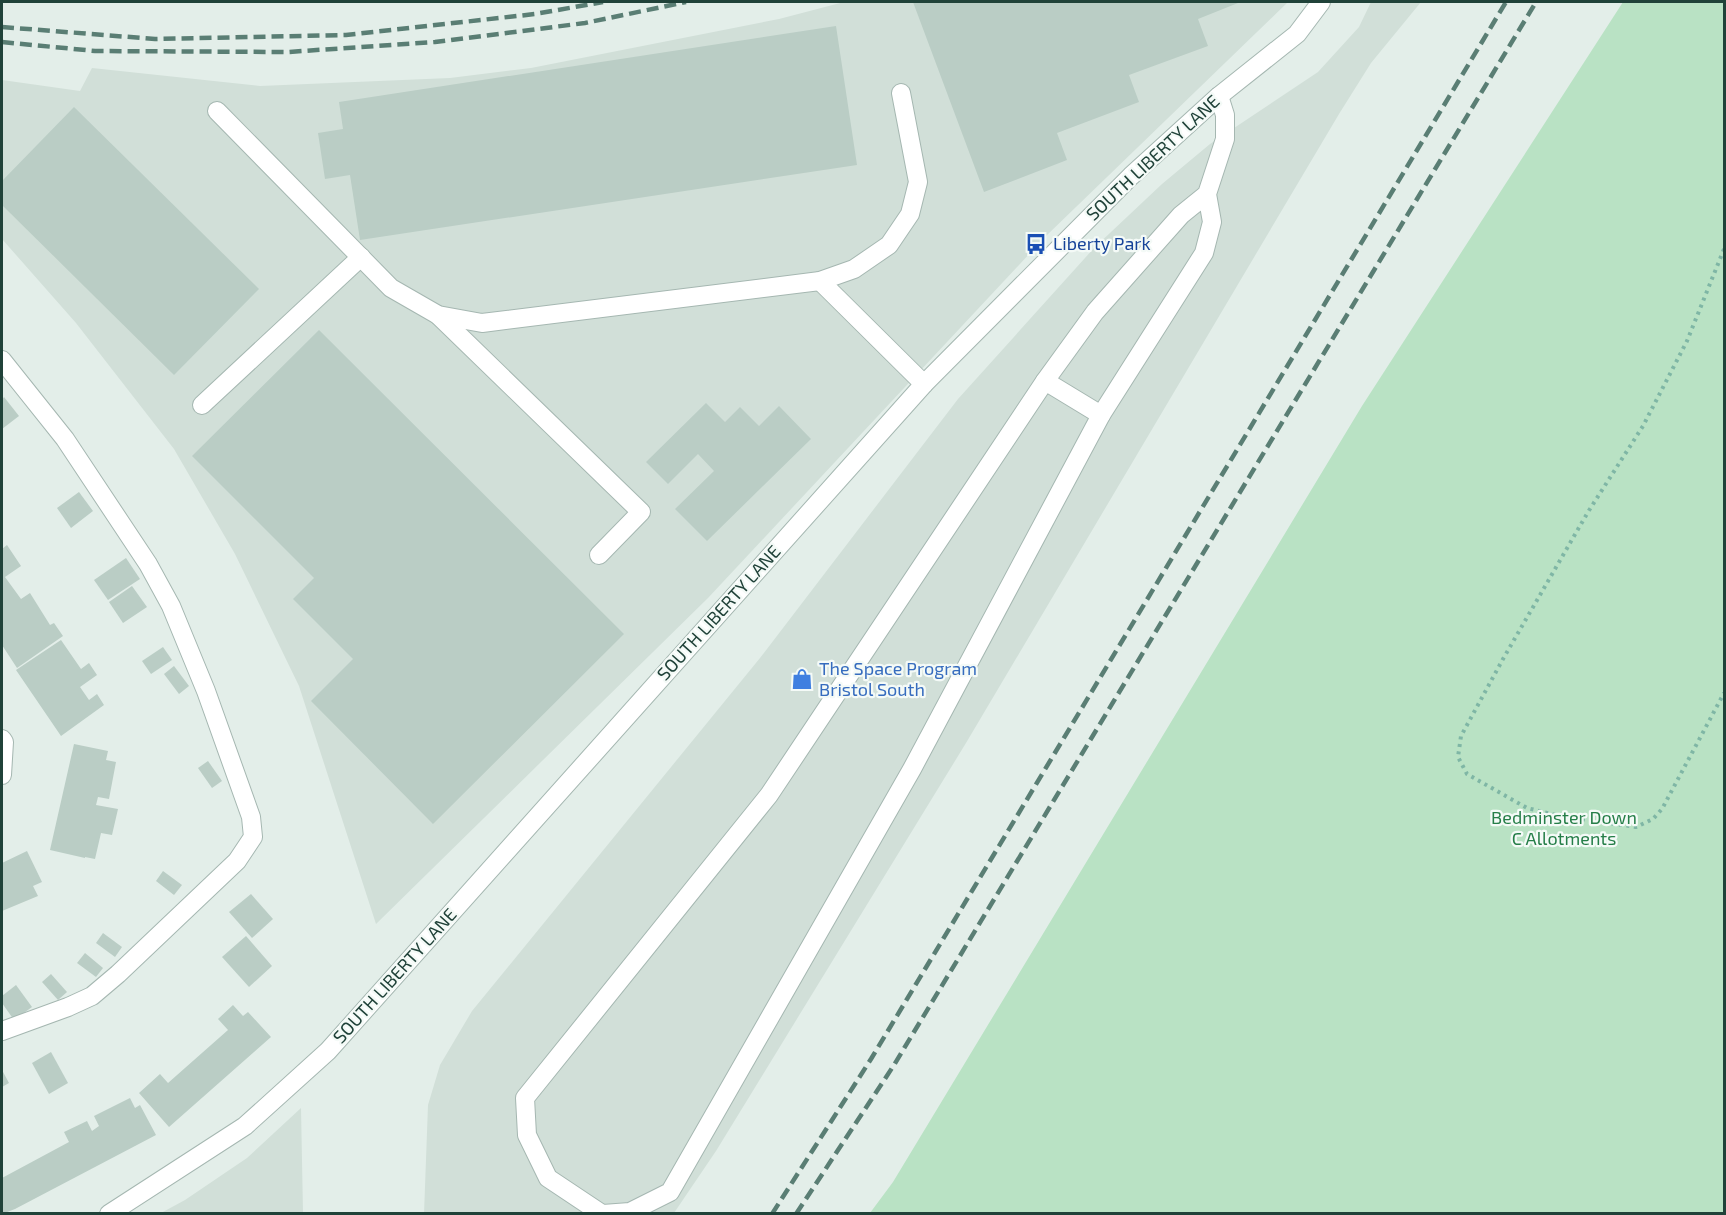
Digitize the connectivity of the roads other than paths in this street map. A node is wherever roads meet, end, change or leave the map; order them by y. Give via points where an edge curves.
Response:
1 (1321, 2) edge
2 (901, 93) dead end
3 (1219, 96) junction
4 (217, 111) dead end
5 (1207, 194) junction
6 (361, 257) junction
7 (820, 281) junction
8 (438, 315) junction
9 (2, 360) edge
10 (1045, 381) junction
11 (924, 384) junction
12 (202, 405) dead end
13 (1101, 415) junction
14 (599, 555) dead end
15 (2, 739) edge
16 (2, 775) edge
17 (2, 1031) edge
18 (109, 1214) edge
19 (602, 1214) edge

1 - 3 street, SOUTH LIBERTY LANE via 1296,33
2 - 7 street via 918,182 910,214 890,245 854,269
3 - 5 street via 1225,115 1225,139
3 - 11 street, SOUTH LIBERTY LANE via 1131,176
4 - 6 street
5 - 10 street via 1180,215 1095,312
5 - 13 street via 1212,222 1204,253
6 - 8 street via 391,288
6 - 12 street
7 - 8 street via 482,322
7 - 11 street
8 - 14 street via 641,512
9 - 17 street via 65,439 148,564 171,606 251,817 253,837 237,861 92,996
10 - 13 street
10 - 19 street via 769,795 525,1098 527,1135 548,1178
11 - 18 street, SOUTH LIBERTY LANE via 328,1051 245,1126
13 - 19 street via 912,769 670,1192 630,1212
15 - 16 street

